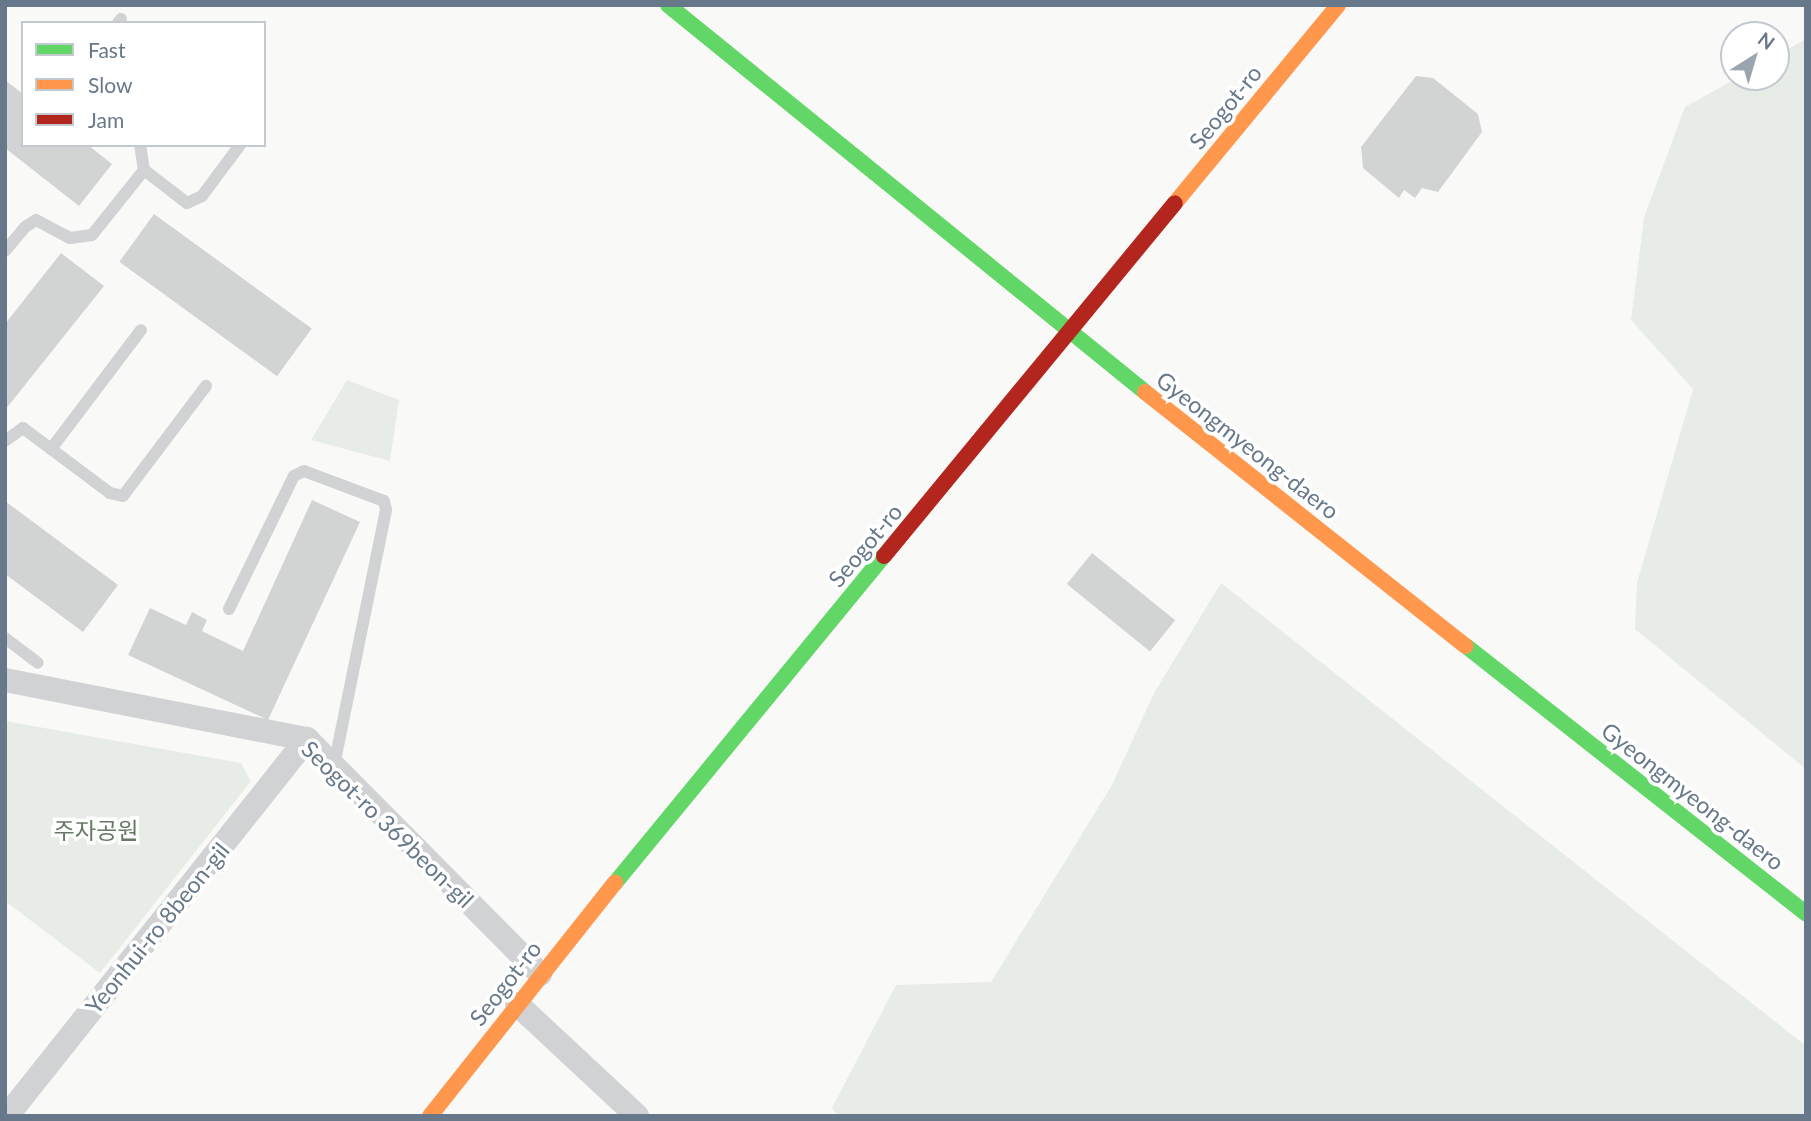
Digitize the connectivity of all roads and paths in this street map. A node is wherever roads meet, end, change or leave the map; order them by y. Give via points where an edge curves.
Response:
1 (668, 5) edge
2 (1338, 5) edge
3 (140, 147) edge
4 (239, 147) edge
5 (144, 170) junction
6 (10, 235) edge
7 (5, 251) edge
8 (141, 330) dead end
9 (1070, 333) junction
10 (206, 386) dead end
11 (5, 441) edge
12 (51, 449) junction
13 (229, 609) dead end
14 (5, 638) edge
15 (38, 663) dead end
16 (5, 680) edge
17 (307, 740) junction
18 (334, 766) junction
19 (1806, 914) edge
20 (540, 974) junction
21 (517, 1004) junction
22 (7, 1116) edge
23 (430, 1116) edge
24 (637, 1116) edge

1 - 9 main road, Gyeongmyeong-daero
2 - 9 main road, Seogot-ro
3 - 5 lane
4 - 5 lane via 202,196 187,203
5 - 6 lane via 92,235 70,238 36,220
6 - 7 lane
8 - 12 lane
9 - 19 main road, Gyeongmyeong-daero
9 - 20 main road, Seogot-ro
10 - 12 lane via 123,496 110,493
11 - 12 lane via 23,428
13 - 18 lane via 293,476 304,471 384,501 386,510
14 - 15 lane
16 - 17 street, Seogot-ro 369beon-gil
17 - 18 street, Seogot-ro 369beon-gil
17 - 22 street, Yeonhui-ro 8beon-gil
18 - 20 street, Seogot-ro 369beon-gil
20 - 21 main road, Seogot-ro
21 - 23 main road, Seogot-ro
21 - 24 street

